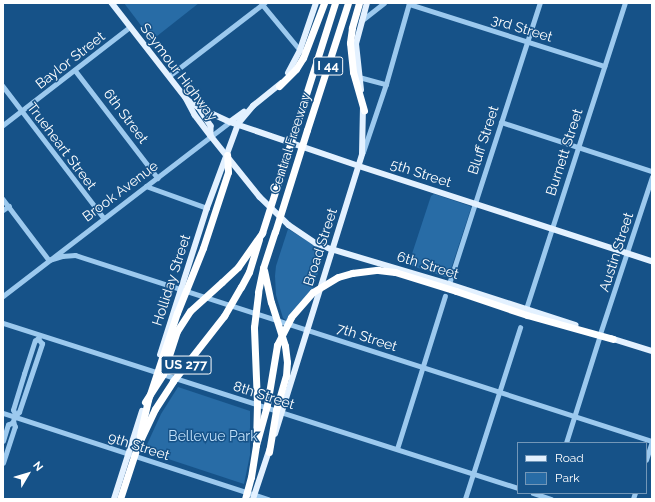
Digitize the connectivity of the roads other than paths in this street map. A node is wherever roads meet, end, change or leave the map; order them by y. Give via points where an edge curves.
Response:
1 (112, 3) edge
2 (316, 3) edge
3 (324, 3) edge
4 (335, 3) edge
5 (348, 3) edge
6 (359, 3) edge
7 (367, 3) edge
8 (384, 3) edge
9 (540, 3) edge
10 (625, 3) edge
11 (263, 4) edge
12 (409, 4) edge
13 (362, 20) junction
14 (130, 27) junction
15 (527, 41) junction
16 (300, 50) junction
17 (604, 66) junction
18 (75, 70) junction
19 (169, 76) junction
20 (359, 77) junction
21 (386, 84) junction
22 (3, 86) edge
23 (279, 86) junction
24 (186, 98) junction
25 (252, 106) junction
26 (198, 107) junction
27 (364, 110) junction
28 (22, 111) junction
29 (230, 122) junction
30 (500, 122) junction
31 (238, 124) junction
32 (3, 125) edge
33 (211, 136) junction
34 (577, 147) junction
35 (362, 154) junction
36 (227, 155) junction
37 (359, 166) junction
38 (652, 171) edge
39 (652, 177) edge
40 (158, 178) junction
41 (146, 186) junction
42 (3, 199) edge
43 (474, 203) junction
44 (8, 206) junction
45 (207, 208) junction
46 (3, 210) edge
47 (104, 218) junction
48 (551, 228) junction
49 (262, 233) junction
50 (67, 247) junction
51 (331, 249) junction
52 (628, 253) junction
53 (75, 255) junction
54 (50, 260) junction
55 (652, 261) edge
56 (263, 268) junction
57 (449, 284) junction
58 (180, 290) junction
59 (3, 296) edge
60 (445, 296) dead end
61 (526, 309) junction
62 (3, 323) edge
63 (520, 328) dead end
64 (307, 329) junction
65 (600, 335) junction
66 (39, 337) junction
67 (613, 339) joint
68 (652, 351) edge
69 (422, 367) junction
70 (154, 371) junction
71 (163, 374) junction
72 (21, 382) junction
73 (28, 384) junction
74 (499, 392) junction
75 (145, 402) junction
76 (279, 411) junction
77 (3, 413) edge
78 (575, 416) junction
79 (14, 417) junction
80 (3, 441) edge
81 (652, 441) edge
82 (566, 442) edge
83 (256, 445) junction
84 (137, 447) junction
85 (397, 449) junction
86 (269, 452) joint
87 (130, 454) junction
88 (647, 457) edge
89 (3, 463) edge
90 (473, 474) junction
91 (517, 488) edge
92 (537, 494) edge
93 (254, 497) edge
94 (549, 497) edge
95 (114, 499) edge
96 (120, 499) edge
97 (245, 499) edge
98 (268, 499) edge
99 (465, 499) edge

1 - 14 main road, Seymour Highway
2 - 16 main road, Central Freeway
3 - 23 highway via 303,58
4 - 49 highway, Central Freeway / I 44, bridge
5 - 56 highway, Central Freeway / I 44, bridge
6 - 27 highway via 350,43 353,72
7 - 13 main road
8 - 13 street
9 - 15 street, Bluff Street
10 - 17 street, Burnett Street
11 - 16 street
11 - 19 street
12 - 15 street, 3rd Street
12 - 21 street, Broad Street
13 - 20 main road via 356,44
14 - 18 street, Baylor Street
14 - 19 main road, Seymour Highway
15 - 17 street, 3rd Street
15 - 30 street, Bluff Street
16 - 23 main road, Central Freeway via 294,66
17 - 34 street, Burnett Street
18 - 28 street, Baylor Street
18 - 40 street, 6th Street
19 - 24 main road, Seymour Highway
20 - 21 street
20 - 27 main road
21 - 35 street, Broad Street
22 - 28 street, Trueheart Street
23 - 25 main road, Holliday Street
24 - 26 main road, 5th Street
24 - 33 main road, Seymour Highway
25 - 29 main road, Brook Avenue
25 - 31 main road, Holliday Street
26 - 29 main road, 5th Street
26 - 33 main road via 211,126
27 - 35 main road
28 - 32 street, Baylor Street
28 - 47 street, Trueheart Street
29 - 31 main road, 5th Street
29 - 33 street, Brook Avenue
30 - 34 street
30 - 43 street, Bluff Street
31 - 36 main road, Holliday Street
31 - 37 main road, 5th Street
33 - 36 main road, Seymour Highway
33 - 40 street, Brook Avenue
34 - 38 street
34 - 48 street, Burnett Street
35 - 37 main road, Broad Street
36 - 45 main road, Holliday Street
36 - 51 main road, 6th Street via 276,214 303,235
36 - 84 highway, bridge via 228,172 148,400
37 - 43 main road, 5th Street
37 - 51 main road, Broad Street
39 - 52 street, Austin Street
40 - 41 street, Brook Avenue
41 - 45 street
41 - 47 street, Brook Avenue
42 - 44 street
43 - 48 main road, 5th Street
43 - 57 street, Bluff Street
44 - 46 street
44 - 54 street
45 - 58 main road, Holliday Street
47 - 50 street, Brook Avenue
48 - 52 main road, 5th Street
48 - 61 street, Burnett Street
49 - 71 highway, bridge via 238,267 190,311 177,331
49 - 84 highway, Central Freeway / US 277, bridge via 249,272 241,287 224,316 164,394
50 - 53 street, 7th Street
50 - 54 street, Brook Avenue
51 - 57 main road, 6th Street
51 - 64 main road, Broad Street
52 - 55 main road, 5th Street
52 - 65 street, Austin Street
53 - 54 street, 7th Street
53 - 58 street, 7th Street
54 - 59 street, Brook Avenue
56 - 76 highway, bridge via 285,346 287,362
56 - 83 highway, Central Freeway, bridge via 254,327
57 - 61 main road, 6th Street
58 - 64 street, 7th Street
58 - 70 main road, Holliday Street
60 - 69 street
61 - 65 main road, 6th Street
62 - 66 street, 8th Street
63 - 74 street
64 - 69 street, 7th Street
64 - 76 main road, Broad Street
65 - 67 highway
65 - 78 street, Austin Street
65 - 83 highway, bridge via 527,315 395,272 378,270 352,273 313,292 297,308 279,339 273,359 267,405
66 - 70 street, 8th Street
66 - 72 street via 35,341
66 - 73 street via 42,344
67 - 68 main road
69 - 74 street, 7th Street
69 - 85 street
70 - 71 street, 8th Street
70 - 75 main road, Holliday Street
71 - 75 highway
71 - 76 street, 8th Street
72 - 73 street
72 - 79 street via 13,410
73 - 79 street via 19,412
74 - 78 street, 7th Street
74 - 90 street
75 - 87 main road, Holliday Street
76 - 85 street, 8th Street
76 - 86 highway
77 - 79 street, 9th Street
78 - 81 street, 7th Street
78 - 82 street, Austin Street
79 - 80 street via 8,425
79 - 87 street, 9th Street
79 - 89 street via 14,428
81 - 88 street
83 - 97 highway, bridge
84 - 96 highway, US 277, bridge
85 - 90 street, 8th Street
86 - 93 main road
87 - 93 street, 9th Street
87 - 95 main road, Holliday Street
90 - 91 street, 8th Street
90 - 99 street
92 - 94 street
93 - 98 street, 9th Street

